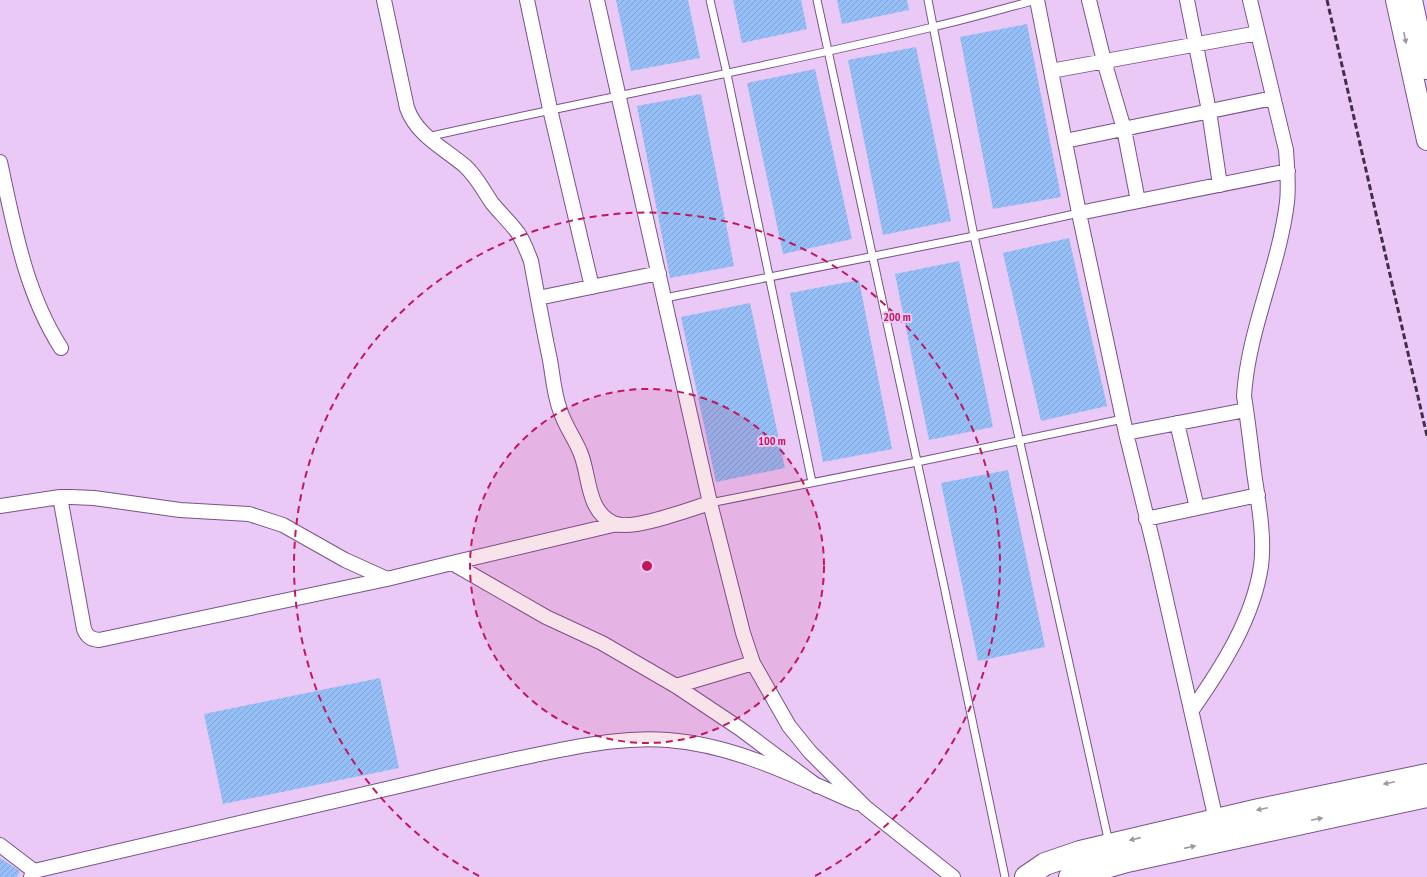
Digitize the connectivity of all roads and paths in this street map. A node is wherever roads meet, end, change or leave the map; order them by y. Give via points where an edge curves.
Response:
1 (384, 0) edge
2 (527, 0) edge
3 (597, 0) edge
4 (710, 0) edge
5 (817, 0) edge
6 (928, 0) edge
7 (1037, 0) edge
8 (1090, 0) edge
9 (1187, 0) edge
10 (1250, 0) edge
11 (1396, 0) edge
12 (1412, 0) edge
13 (933, 27) junction
14 (1258, 33) junction
15 (1195, 44) junction
16 (828, 51) junction
17 (1104, 61) junction
18 (1423, 67) edge
19 (1051, 71) junction
20 (727, 74) junction
21 (619, 96) junction
22 (1273, 98) junction
23 (550, 109) junction
24 (1209, 111) junction
25 (1124, 129) junction
26 (426, 137) junction
27 (1427, 140) edge
28 (1065, 141) junction
29 (0, 162) edge
30 (1288, 171) junction
31 (1220, 185) junction
32 (1138, 201) junction
33 (1079, 213) junction
34 (974, 236) junction
35 (873, 256) junction
36 (659, 273) junction
37 (769, 278) junction
38 (592, 287) junction
39 (538, 298) junction
40 (665, 298) junction
41 (61, 348) dead end
42 (1246, 410) junction
43 (1123, 419) junction
44 (1177, 423) junction
45 (1126, 434) junction
46 (1019, 440) junction
47 (917, 462) junction
48 (812, 482) junction
49 (1258, 495) junction
50 (60, 497) junction
51 (710, 503) junction
52 (0, 506) edge
53 (1197, 508) junction
54 (1146, 519) junction
55 (617, 524) junction
56 (452, 562) junction
57 (387, 579) junction
58 (753, 663) junction
59 (676, 686) junction
60 (1192, 710) junction
61 (1427, 775) edge
62 (817, 786) junction
63 (1427, 796) edge
64 (865, 806) junction
65 (1216, 820) junction
66 (0, 845) edge
67 (1111, 855) junction
68 (33, 874) edge
69 (953, 877) edge
70 (1005, 877) edge
71 (1026, 877) edge
72 (1070, 877) edge

1 - 26 street via 408,108 414,123
2 - 23 street
3 - 21 street
4 - 20 lane
5 - 16 lane
6 - 13 lane
7 - 13 lane
7 - 19 street
8 - 17 street
9 - 15 street
10 - 14 street
11 -> 18 main road
12 - 18 main road
13 - 16 lane
13 - 34 lane
14 - 15 street
14 - 22 street
15 - 17 street
15 - 24 street
16 - 20 lane
16 - 35 lane
17 - 19 street
17 - 25 street
18 - 27 main road
19 - 28 street
20 - 21 lane
20 - 37 lane
21 - 23 lane
21 - 36 street
22 - 24 street
22 - 30 street via 1286,150
23 - 26 lane
23 - 38 street
24 - 25 street
24 - 31 street
25 - 28 street
25 - 32 street
26 - 39 street via 472,174 491,202 522,239 531,261
28 - 33 street
29 - 41 street via 24,265 41,312
30 - 31 street
30 - 42 street via 1287,201 1281,232 1245,381
31 - 32 street
32 - 33 street
33 - 34 lane
33 - 43 street
34 - 35 lane
34 - 46 lane
35 - 37 lane
35 - 47 lane
36 - 38 street
36 - 40 street
37 - 40 lane
37 - 48 lane
38 - 39 street
39 - 55 street via 560,411 578,445 592,501 606,519
40 - 51 street
42 - 44 street
42 - 49 street
43 - 45 street
43 - 46 lane
44 - 45 street
44 - 53 street
45 - 54 street
46 - 47 lane
46 - 67 lane
47 - 48 lane
47 - 70 lane
48 - 51 lane
49 - 53 street
49 - 60 street via 1262,542 1256,591 1222,665
50 - 52 street
50 - 57 street via 94,498 165,509 254,516 283,525 345,560
50 - 57 street via 84,629 89,638 100,640
51 - 55 street via 645,523
51 - 58 street
53 - 54 street
54 - 60 street
55 - 56 street
56 - 57 street
56 - 59 street via 546,617 602,643
58 - 59 street
58 - 64 street via 789,726 810,752
59 - 62 street via 728,720
60 - 65 street
61 -> 65 main road
62 - 64 street
62 - 68 street via 745,757 705,745 666,740 619,740 512,759
67 -> 63 main road via 1264,830
64 - 69 street
65 -> 67 main road
66 - 68 street
67 - 71 main road via 1080,852 1045,864
67 - 72 main road

